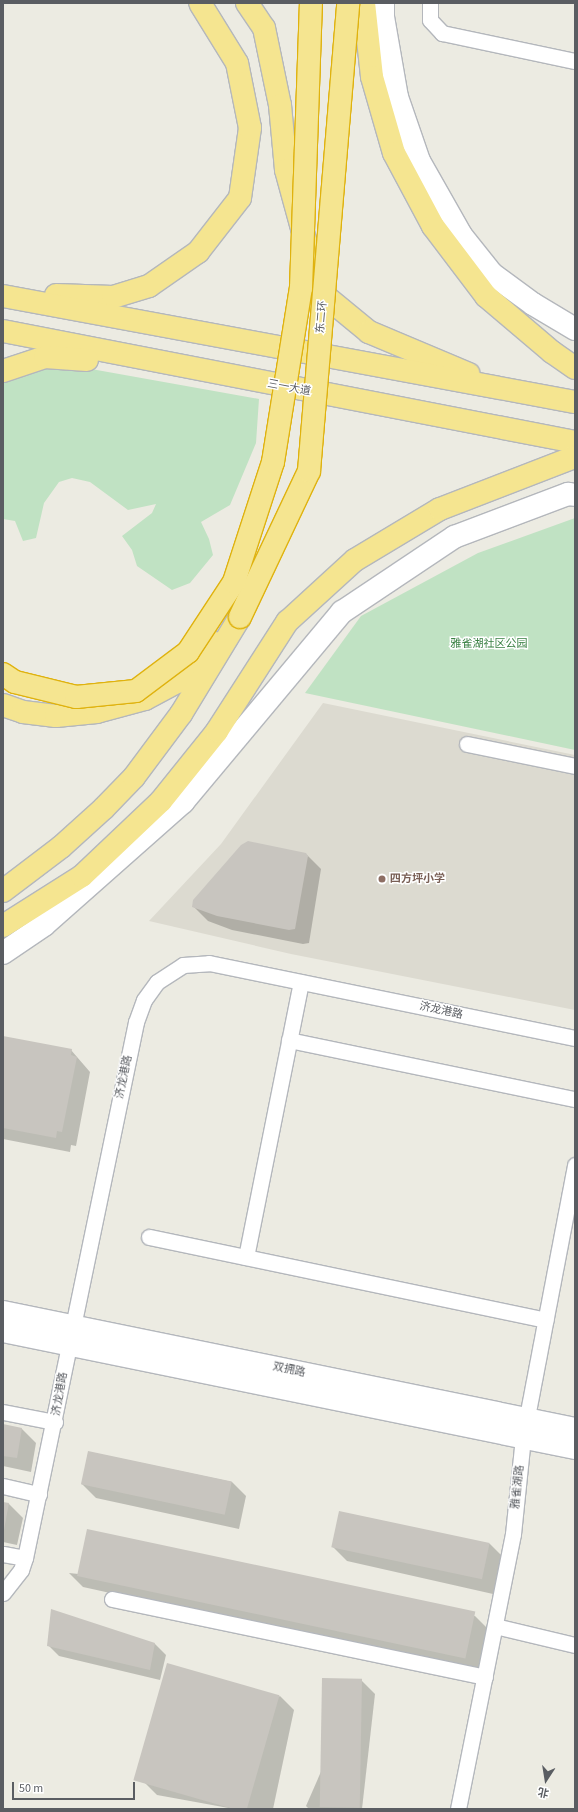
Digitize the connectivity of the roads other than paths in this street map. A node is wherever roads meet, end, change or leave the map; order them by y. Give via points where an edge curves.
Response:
1 (200, 3) edge
2 (247, 3) edge
3 (312, 3) edge
4 (348, 3) edge
5 (364, 3) edge
6 (383, 3) edge
7 (430, 3) edge
8 (575, 61) edge
9 (3, 295) edge
10 (575, 329) edge
11 (3, 331) edge
12 (181, 367) junction
13 (575, 368) edge
14 (3, 371) edge
15 (507, 390) junction
16 (575, 402) edge
17 (575, 442) edge
18 (575, 457) edge
19 (575, 495) edge
20 (240, 617) junction
21 (3, 674) edge
22 (3, 705) edge
23 (467, 744) dead end
24 (575, 766) edge
25 (3, 891) edge
26 (3, 926) edge
27 (3, 953) edge
28 (301, 982) junction
29 (575, 1038) edge
30 (289, 1040) junction
31 (575, 1099) edge
32 (575, 1165) edge
33 (572, 1195) edge
34 (149, 1237) dead end
35 (246, 1257) junction
36 (3, 1312) edge
37 (545, 1320) junction
38 (3, 1331) edge
39 (71, 1335) junction
40 (3, 1412) edge
41 (54, 1422) junction
42 (524, 1428) junction
43 (575, 1429) edge
44 (575, 1448) edge
45 (3, 1486) edge
46 (39, 1494) junction
47 (3, 1554) edge
48 (25, 1558) junction
49 (3, 1593) edge
50 (112, 1599) dead end
51 (495, 1626) junction
52 (575, 1645) edge
53 (485, 1677) junction
54 (458, 1809) edge

1 - 9 highway via 237,63 250,128 240,198 198,252 149,286 113,297
2 - 15 highway via 264,28 280,105 286,170 319,292 369,332
3 - 21 highway, bridge via 301,288 273,462 234,582 188,652 136,691 76,697 15,682
4 - 20 highway, 东二环, bridge via 309,471
5 - 13 highway via 372,76 394,154 433,226 486,296 552,352
6 - 10 street via 383,17 399,104 419,161 461,236 492,274 533,304
7 - 8 street via 430,20 442,33
9 - 15 highway
11 - 12 highway, 三一大道
12 - 14 highway via 45,357
12 - 17 highway, 三一大道
15 - 16 highway
18 - 26 highway via 440,509 356,560 287,622 217,730 161,801 82,876
19 - 27 street via 568,494 454,537 342,612 183,802 44,925
20 - 22 highway via 178,682 145,698 97,712 56,716 23,712
20 - 25 highway via 181,714 134,777 61,847
23 - 24 street
28 - 29 street, 济龙港路
28 - 30 street
28 - 39 street, 济龙港路 via 209,963 195,963 183,965 157,982 144,1000 136,1022
30 - 31 street
30 - 35 street
32 - 33 street, 雅雀湖路
33 - 37 street, 雅雀湖路
34 - 35 street
35 - 37 street
36 - 39 street, 双拥路
37 - 42 street, 雅雀湖路
38 - 39 street, 双拥路
39 - 41 street, 济龙港路
39 - 42 street, 双拥路
40 - 41 street
41 - 46 street, 济龙港路
42 - 43 street, 双拥路
42 - 44 street, 双拥路
42 - 51 street, 雅雀湖路 via 513,1534
45 - 46 street
46 - 48 street, 济龙港路
47 - 48 street
48 - 49 street, 济龙港路 via 21,1570
50 - 53 street
51 - 52 street
51 - 53 street, 雅雀湖路
53 - 54 street, 雅雀湖路

